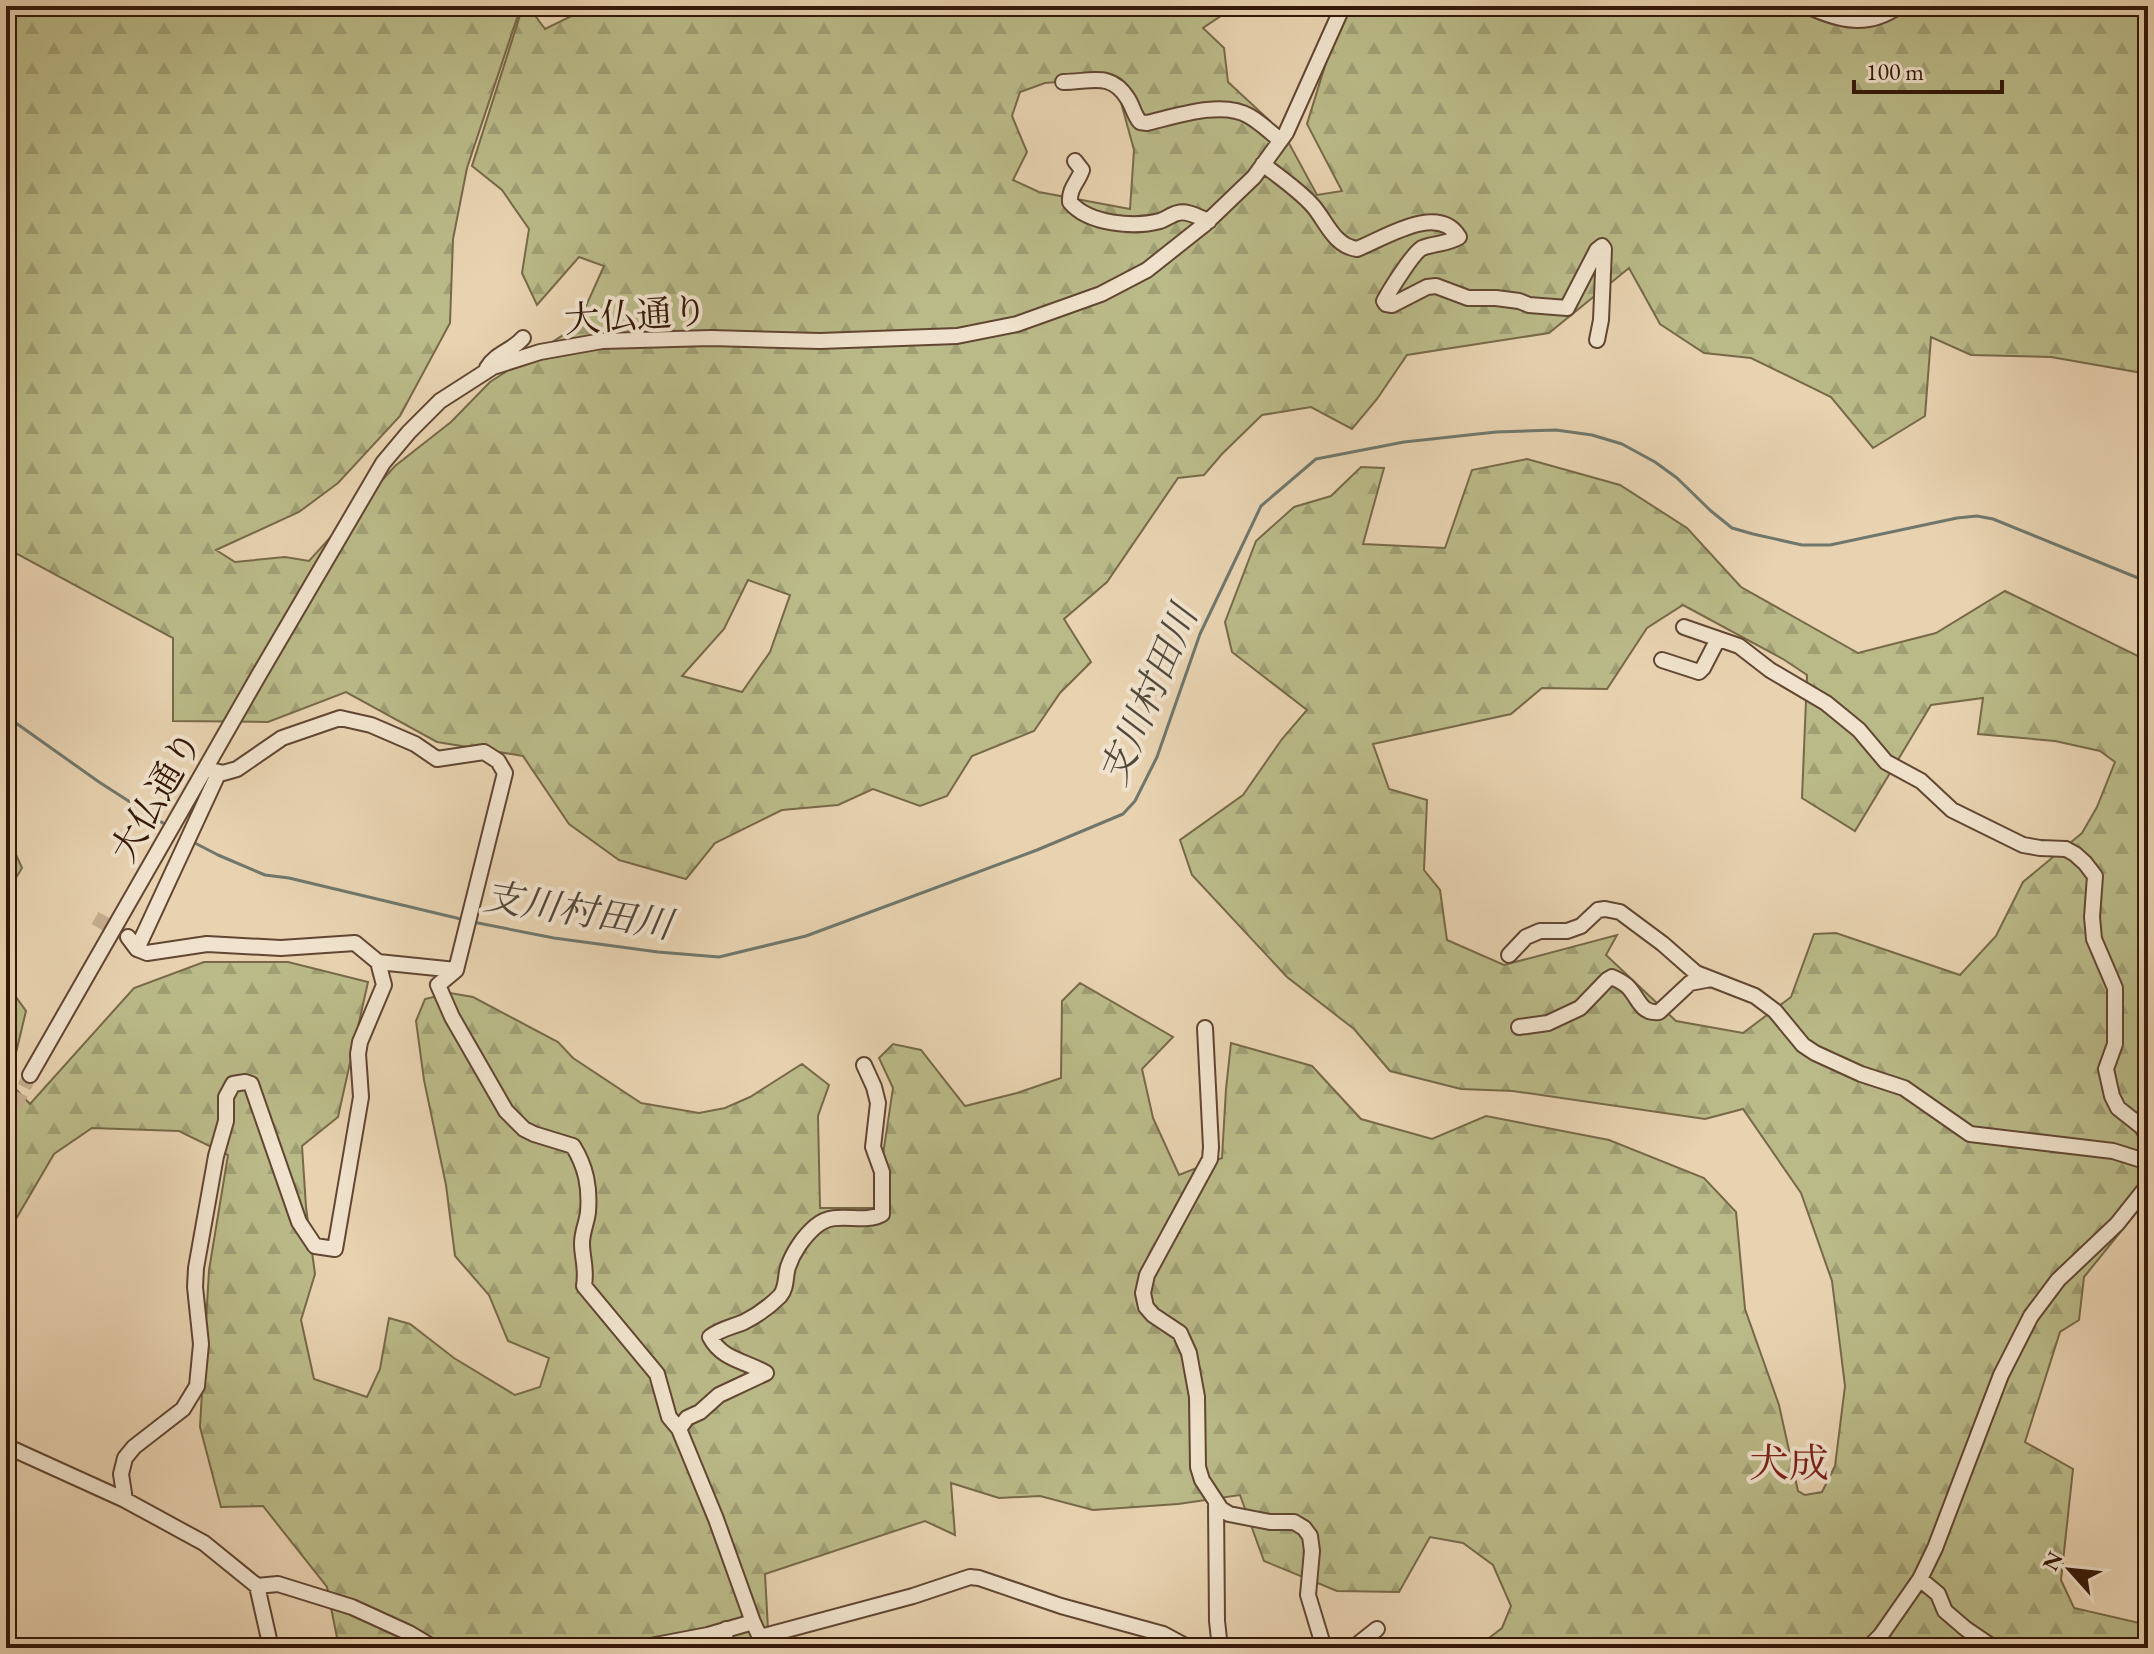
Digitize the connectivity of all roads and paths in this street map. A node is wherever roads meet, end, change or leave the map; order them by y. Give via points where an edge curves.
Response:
1 (1343, 6) edge
2 (1807, 6) edge
3 (1899, 6) edge
4 (1063, 82) dead end
5 (1280, 140) junction
6 (1075, 161) dead end
7 (1263, 164) junction
8 (1209, 221) junction
9 (523, 338) dead end
10 (1597, 340) dead end
11 (485, 372) junction
12 (1684, 627) dead end
13 (1718, 639) junction
14 (1662, 660) dead end
15 (213, 771) junction
16 (1509, 955) dead end
17 (378, 962) junction
18 (456, 970) junction
19 (1712, 979) junction
20 (1519, 1027) dead end
21 (1205, 1028) dead end
22 (864, 1065) dead end
23 (30, 1075) tunnel mouth
24 (2148, 1137) edge
25 (2148, 1162) edge
26 (2148, 1185) edge
27 (679, 1429) junction
28 (6, 1446) edge
29 (125, 1500) junction
30 (1216, 1502) junction
31 (1920, 1579) junction
32 (257, 1586) junction
33 (753, 1622) junction
34 (726, 1629) junction
35 (1377, 1629) dead end
36 (416, 1643) edge
37 (762, 1643) edge
38 (271, 1648) edge
39 (434, 1648) edge
40 (640, 1648) edge
41 (724, 1648) edge
42 (1189, 1648) edge
43 (1220, 1648) edge
44 (1324, 1648) edge
45 (1353, 1648) edge
46 (1868, 1648) edge
47 (1994, 1648) edge

1 - 5 street, 大仏通り
2 - 3 street via 1852,20 1874,20
4 - 5 street via 1109,81 1121,90 1140,122 1227,109 1247,114
5 - 7 street, 大仏通り
6 - 8 street via 1082,170 1070,202 1082,214 1132,226 1178,213
7 - 8 street, 大仏通り
7 - 10 street via 1312,205 1337,239 1351,248 1414,224 1435,223 1456,231 1459,237 1453,241 1421,248 1414,255 1386,304 1436,286 1468,298 1567,308 1602,246
8 - 11 street, 大仏通り via 1147,270 1077,304 1017,324 957,336 602,341 540,352
9 - 11 street
11 - 15 street, 大仏通り via 440,401 383,463 267,660
12 - 13 street
13 - 14 street via 1699,672
13 - 24 street via 1739,646 1826,703 1886,762 1921,781 1952,810 2023,845 2066,849 2085,863 2095,876 2094,939 2115,988 2115,1044 2106,1069 2118,1108
15 - 17 street via 195,825 132,943 147,953 207,944 281,948 355,943
15 - 18 street via 237,769 282,738 340,718 371,725 437,759 484,752 493,756 505,773
15 - 23 street, 大仏通り via 181,813
16 - 19 street via 1526,937 1567,931 1605,909 1620,912 1696,973
17 - 18 street
17 - 29 street via 384,985 360,1042 361,1097 335,1249 315,1246 299,1222 251,1084 233,1084 226,1097 226,1121 196,1268 201,1344 197,1386 183,1409 125,1458
18 - 27 street via 438,985 506,1111 524,1129 573,1146 583,1162 588,1210 582,1246 584,1286 657,1374 669,1417
19 - 20 street via 1690,983 1653,1013 1642,1009 1630,989 1612,977 1580,1008 1548,1023
19 - 25 street via 1755,996 1815,1053 1904,1088 1970,1134 2113,1151
21 - 30 street via 1210,1159 1157,1253 1143,1293 1146,1307 1180,1333 1189,1353 1197,1397 1198,1467
22 - 27 street via 878,1103 873,1147 882,1172 882,1214 834,1217 815,1226 792,1256 779,1296 744,1322 710,1337 722,1352 766,1373 719,1395
26 - 31 street via 2031,1316 2001,1375
27 - 33 street
28 - 29 street
29 - 32 street via 204,1543
30 - 43 street
30 - 44 street via 1229,1514 1294,1522 1310,1536 1308,1595
31 - 46 street
31 - 47 street via 1938,1594 1945,1611
32 - 36 street via 278,1584 352,1607
32 - 38 street
33 - 34 street
33 - 37 street
34 - 40 street
34 - 41 street
35 - 45 street
36 - 39 street
37 - 42 street via 970,1577 1163,1634

